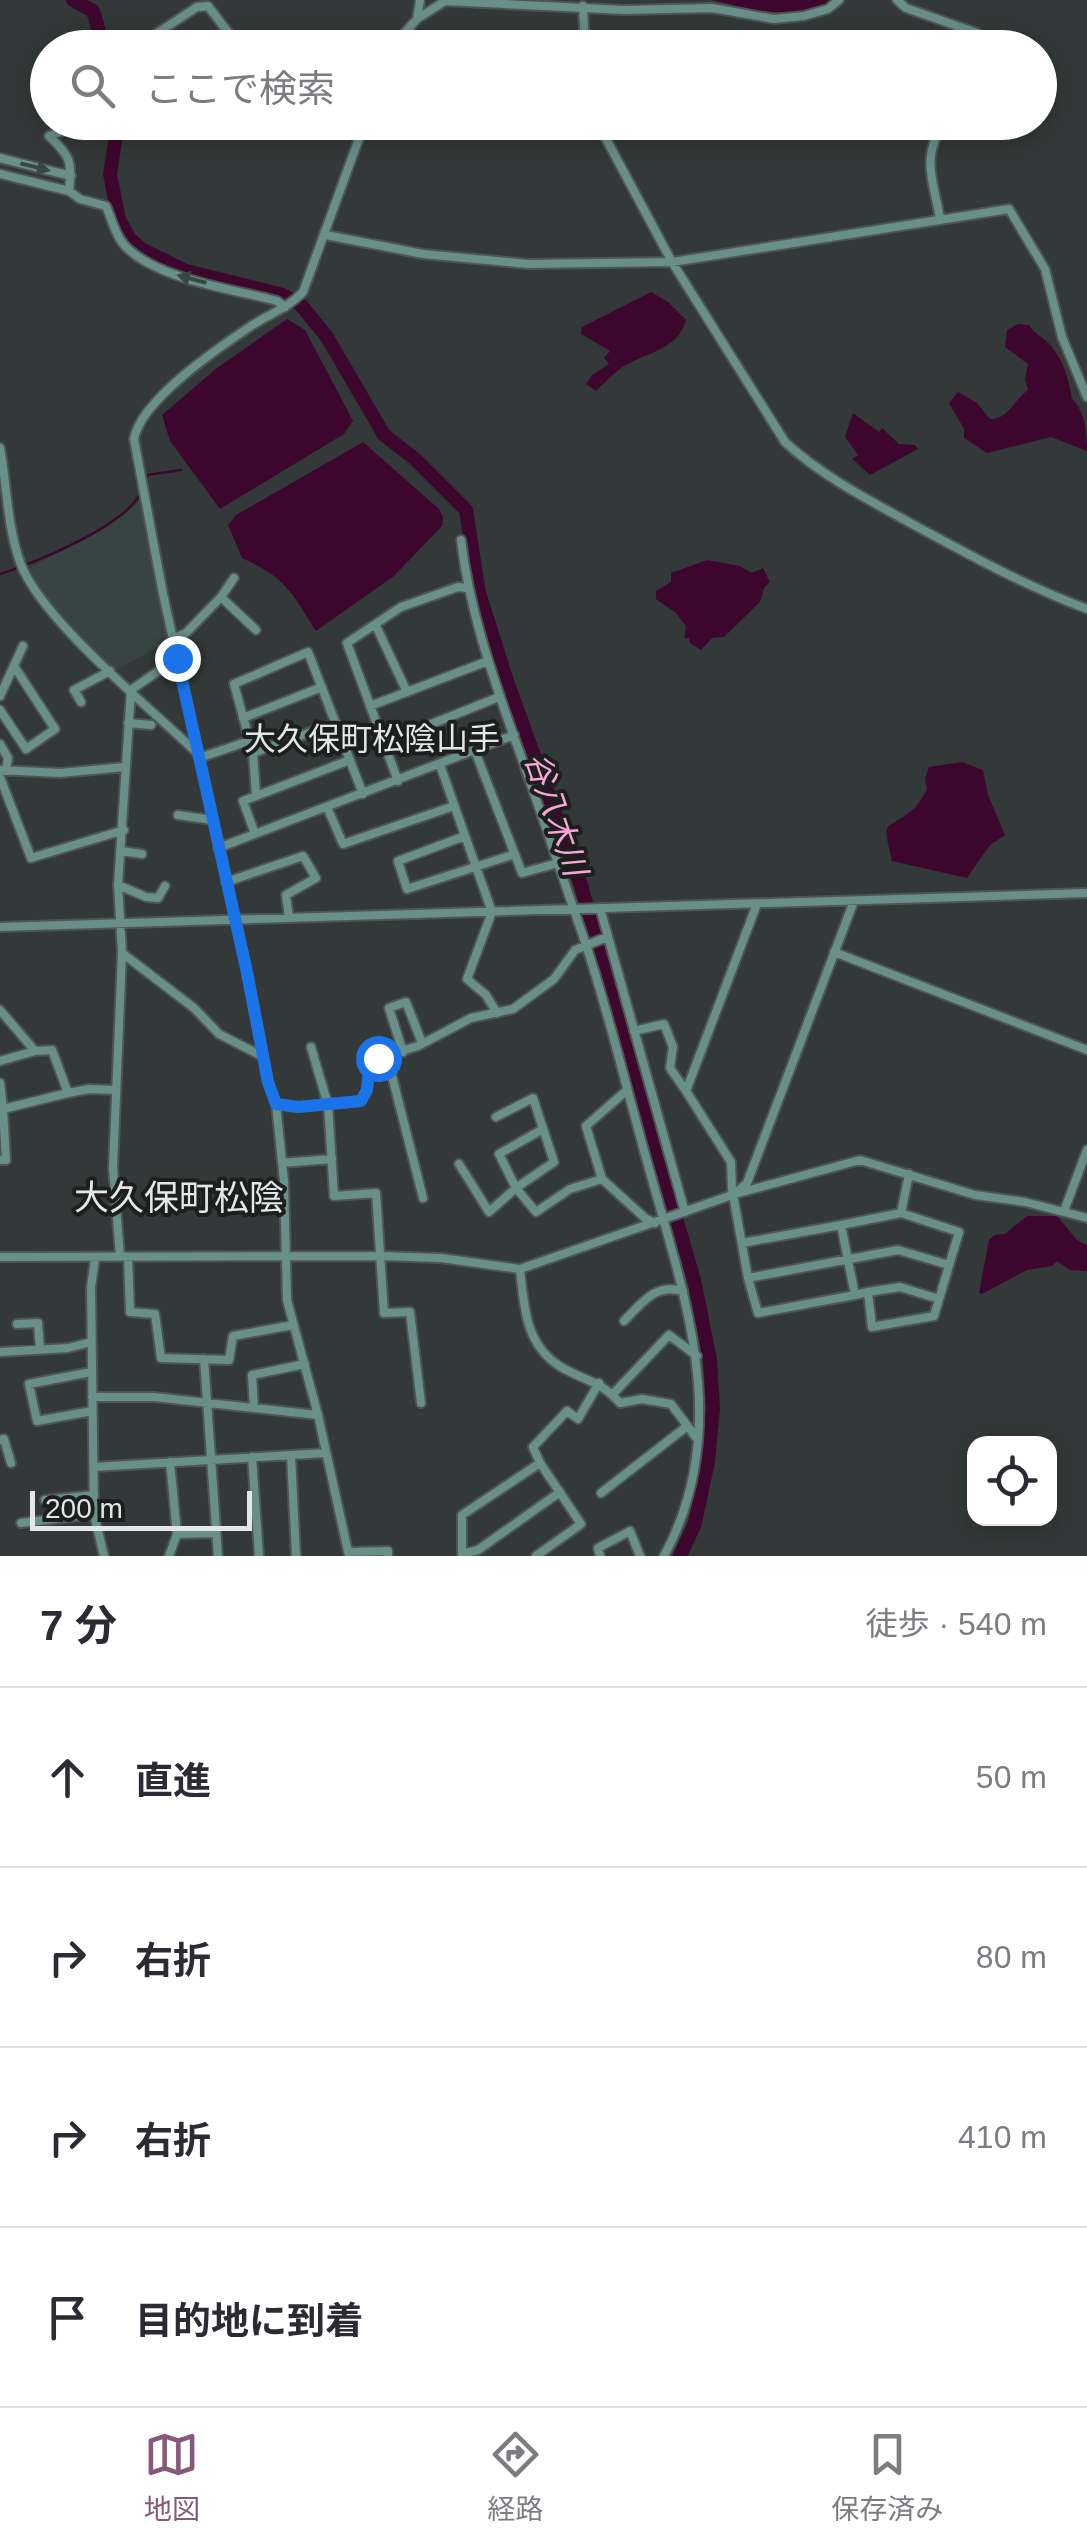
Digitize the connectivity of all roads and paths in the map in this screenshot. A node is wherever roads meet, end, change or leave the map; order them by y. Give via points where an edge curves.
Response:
1 (420, 0) edge
2 (839, 0) edge
3 (897, 0) edge
4 (582, 6) junction
5 (417, 19) junction
6 (161, 30) edge
7 (226, 30) edge
8 (407, 30) edge
9 (584, 30) edge
10 (968, 30) edge
11 (53, 140) edge
12 (359, 140) edge
13 (607, 140) edge
14 (935, 140) edge
15 (0, 158) edge
16 (0, 174) edge
17 (70, 176) junction
18 (70, 191) junction
19 (940, 219) junction
20 (326, 235) junction
21 (672, 262) junction
22 (285, 307) junction
23 (1087, 397) edge
24 (0, 448) edge
25 (460, 540) dead end
26 (234, 578) dead end
27 (467, 588) junction
28 (221, 597) junction
29 (1087, 610) edge
30 (376, 626) junction
31 (256, 630) dead end
32 (173, 639) junction
33 (23, 646) dead end
34 (177, 658) junction
35 (488, 661) junction
36 (14, 666) junction
37 (110, 671) junction
38 (322, 688) junction
39 (131, 690) junction
40 (407, 692) junction
41 (0, 696) edge
42 (499, 697) junction
43 (81, 702) dead end
44 (370, 706) junction
45 (0, 710) edge
46 (243, 718) junction
47 (336, 723) junction
48 (128, 724) junction
49 (152, 725) dead end
50 (514, 735) junction
51 (249, 741) junction
52 (384, 743) junction
53 (0, 744) edge
54 (26, 749) junction
55 (475, 751) junction
56 (253, 753) junction
57 (199, 756) junction
58 (350, 760) junction
59 (440, 765) junction
60 (124, 767) junction
61 (2, 773) edge
62 (28, 773) junction
63 (398, 781) junction
64 (256, 794) junction
65 (363, 794) junction
66 (5, 802) edge
67 (454, 806) junction
68 (327, 807) junction
69 (178, 815) dead end
70 (212, 820) junction
71 (124, 830) junction
72 (254, 834) junction
73 (465, 836) junction
74 (218, 848) junction
75 (121, 851) junction
76 (142, 854) dead end
77 (515, 854) junction
78 (558, 863) junction
79 (476, 867) junction
80 (226, 882) junction
81 (118, 885) junction
82 (166, 886) dead end
83 (1087, 893) edge
84 (854, 901) junction
85 (758, 904) junction
86 (600, 908) junction
87 (574, 910) junction
88 (492, 912) junction
89 (290, 918) junction
90 (234, 920) junction
91 (120, 922) junction
92 (0, 926) edge
93 (607, 936) junction
94 (586, 944) junction
95 (834, 952) junction
96 (122, 953) junction
97 (1, 1014) edge
98 (497, 1014) junction
99 (634, 1032) junction
100 (422, 1043) junction
101 (311, 1047) dead end
102 (1087, 1050) edge
103 (35, 1051) junction
104 (403, 1052) junction
105 (262, 1056) junction
106 (387, 1056) junction
107 (0, 1061) edge
108 (670, 1068) junction
109 (647, 1075) junction
110 (0, 1084) edge
111 (116, 1090) junction
112 (627, 1090) junction
113 (686, 1091) junction
114 (68, 1093) junction
115 (276, 1104) junction
116 (328, 1105) junction
117 (3, 1109) junction
118 (496, 1117) dead end
119 (543, 1129) junction
120 (1087, 1150) edge
121 (332, 1159) junction
122 (0, 1160) edge
123 (282, 1163) junction
124 (459, 1164) dead end
125 (909, 1174) junction
126 (602, 1179) junction
127 (516, 1188) junction
128 (735, 1194) junction
129 (423, 1198) dead end
130 (1064, 1210) junction
131 (686, 1212) junction
132 (901, 1213) junction
133 (1087, 1218) edge
134 (659, 1221) junction
135 (840, 1225) junction
136 (742, 1243) junction
137 (285, 1256) junction
138 (381, 1256) junction
139 (0, 1257) edge
140 (124, 1257) junction
141 (95, 1259) junction
142 (848, 1260) junction
143 (949, 1265) junction
144 (520, 1270) junction
145 (748, 1278) junction
146 (683, 1290) junction
147 (868, 1292) junction
148 (854, 1295) junction
149 (939, 1300) junction
150 (624, 1320) dead end
151 (17, 1324) dead end
152 (293, 1325) junction
153 (92, 1342) junction
154 (40, 1349) junction
155 (0, 1352) edge
156 (698, 1356) junction
157 (204, 1359) junction
158 (305, 1364) junction
159 (92, 1372) junction
160 (599, 1383) junction
161 (613, 1394) junction
162 (92, 1397) junction
163 (208, 1403) junction
164 (421, 1403) dead end
165 (254, 1408) junction
166 (92, 1411) junction
167 (318, 1415) junction
168 (686, 1428) junction
169 (0, 1440) edge
170 (698, 1440) junction
171 (326, 1452) junction
172 (291, 1454) junction
173 (252, 1457) junction
174 (212, 1460) junction
175 (170, 1462) junction
176 (540, 1462) junction
177 (11, 1464) dead end
178 (94, 1466) junction
179 (560, 1492) junction
180 (602, 1493) dead end
181 (94, 1495) junction
182 (45, 1500) dead end
183 (94, 1514) junction
184 (21, 1523) dead end
185 (216, 1533) junction
186 (177, 1534) junction
187 (349, 1554) edge
188 (462, 1555) edge
189 (104, 1556) edge
190 (170, 1556) edge
191 (218, 1556) edge
192 (259, 1556) edge
193 (296, 1556) edge
194 (388, 1556) edge
195 (536, 1556) edge
196 (600, 1556) edge
197 (640, 1556) edge
198 (664, 1556) edge

1 - 5 street
2 - 4 street via 828,9 774,19 712,8
3 - 10 street
4 - 5 street via 444,1
4 - 9 street
5 - 8 street
6 - 7 street via 208,6
11 - 17 street via 73,167
12 - 20 street
13 - 21 street
14 - 19 street via 929,154
15 -> 17 street
16 - 18 street
17 - 18 street
22 -> 18 street via 172,273 129,250 106,206
19 - 21 street
19 - 23 street via 1009,209 1045,269
20 - 21 street via 454,258 556,265
20 - 22 street via 303,292
21 - 29 street via 768,419 804,459 1028,587
22 - 32 street via 194,370 148,410 135,432
24 - 37 street via 26,576
25 - 27 street
26 - 28 street
27 - 30 street via 401,607
27 - 35 street
28 - 31 street
28 - 32 street
30 - 40 street
30 - 44 street via 347,643
32 - 34 street
33 - 36 street
34 - 39 street
34 - 57 street
35 - 40 street
35 - 42 street
36 - 41 street
36 - 54 street via 55,729
37 - 39 street
37 - 43 street via 74,690
38 - 46 street
38 - 46 street via 308,652 234,684
38 - 47 street
39 - 48 street
39 - 57 street
40 - 44 street
42 - 50 street
42 - 52 street
44 - 52 street
45 - 54 street
46 - 51 street
47 - 56 street
47 - 58 street
48 - 49 street
48 - 60 street
50 - 55 street
50 - 78 street
51 - 56 street
51 - 57 street
52 - 63 street
53 - 61 street via 8,758
54 - 62 street
55 - 59 street
55 - 77 street
56 - 64 street
57 - 70 street
58 - 64 street
58 - 65 street
59 - 63 street
59 - 67 street
60 - 62 street
60 - 71 street
61 - 62 street
61 - 66 street
63 - 65 street
64 - 72 street via 243,801
65 - 68 street
66 - 71 street via 30,858
67 - 68 street via 343,844
67 - 73 street
68 - 72 street
69 - 70 street
70 - 74 street
71 - 75 street
72 - 74 street
73 - 79 street
73 - 79 street via 398,861 407,889
74 - 80 street
75 - 76 street
75 - 81 street
77 - 78 street via 522,873
77 - 79 street
78 - 87 street
79 - 88 street
80 - 89 street via 303,856 316,878 286,895
80 - 90 street
81 - 82 street via 158,898
81 - 91 street
83 - 84 street
84 - 85 street
84 - 95 street
85 - 86 street
85 - 113 street
86 - 87 street
86 - 93 street
87 - 88 street
87 - 94 street
88 - 89 street
88 - 98 street via 467,979
89 - 90 street
90 - 91 street
90 - 105 street
91 - 92 street
91 - 96 street
93 - 94 street
93 - 99 street
94 - 98 street via 554,979
94 - 112 street
95 - 102 street
95 - 128 street via 747,1183
96 - 105 street via 219,1034
96 - 111 street
97 - 103 street
98 - 100 street via 470,1018
99 - 108 street via 664,1024 674,1047
99 - 109 street
100 - 104 street
100 - 104 street via 406,1002 389,1008
101 - 116 street
103 - 107 street
103 - 114 street via 52,1050
104 - 106 street
105 - 115 street
106 - 116 street via 370,1060 361,1101
106 - 129 street
108 - 109 street
108 - 113 street
109 - 131 street
110 - 117 street
111 - 114 street
111 - 140 street via 114,1168
112 - 126 street via 586,1126
112 - 134 street
113 - 128 street via 730,1162
114 - 117 street
115 - 116 street
115 - 123 street
116 - 121 street
117 - 122 street via 6,1160
118 - 119 street via 532,1098
119 - 127 street via 554,1162
119 - 127 street via 500,1154
120 - 130 street
121 - 123 street
121 - 138 street via 334,1196 376,1193
123 - 137 street
124 - 127 street via 489,1212
125 - 128 street via 860,1160
125 - 130 street via 975,1195
125 - 132 street
126 - 127 street via 536,1212
126 - 134 street via 644,1218
128 - 131 street
128 - 136 street
130 - 133 street
131 - 134 street
132 - 135 street
132 - 143 street via 959,1232
134 - 144 street
134 - 146 street
135 - 136 street
135 - 142 street
136 - 145 street
137 - 138 street
137 - 140 street
137 - 152 street
138 - 144 street
138 - 164 street via 384,1314 410,1312
139 - 141 street
140 - 141 street
140 - 157 street via 130,1312 155,1314 161,1358
141 - 153 street
142 - 143 street via 898,1250
142 - 145 street
142 - 148 street
143 - 149 street
144 - 160 street via 534,1340 558,1365
145 - 148 street via 758,1313
146 - 150 street via 668,1286 646,1296
146 - 156 street
147 - 148 street
147 - 149 street via 900,1287
147 - 149 street via 872,1327 934,1316
151 - 154 street via 38,1324
152 - 157 street via 233,1336 230,1360
152 - 158 street
153 - 154 street
153 - 159 street
154 - 155 street
156 - 161 street via 669,1336
156 - 170 street
157 - 163 street
158 - 165 street via 252,1375
158 - 167 street
159 - 162 street
159 - 166 street via 29,1384 37,1421
160 - 161 street
160 - 176 street via 578,1419 567,1411 532,1448
161 - 168 street via 620,1403 671,1404
162 - 163 street
162 - 166 street
163 - 165 street
163 - 174 street
165 - 167 street
166 - 178 street
167 - 171 street
168 - 170 street
168 - 180 street
169 - 177 street
170 - 198 street via 678,1531
171 - 172 street
171 - 187 street
172 - 173 street
172 - 193 street
173 - 174 street
173 - 192 street
174 - 175 street
174 - 185 street
175 - 178 street
175 - 186 street
176 - 179 street
176 - 188 street via 462,1515
178 - 181 street
179 - 188 street
179 - 195 street via 582,1524
181 - 182 street
181 - 183 street
183 - 184 street
183 - 189 street
185 - 186 street
185 - 191 street
186 - 190 street
187 - 194 street via 388,1550
196 - 197 street via 598,1548 630,1530

